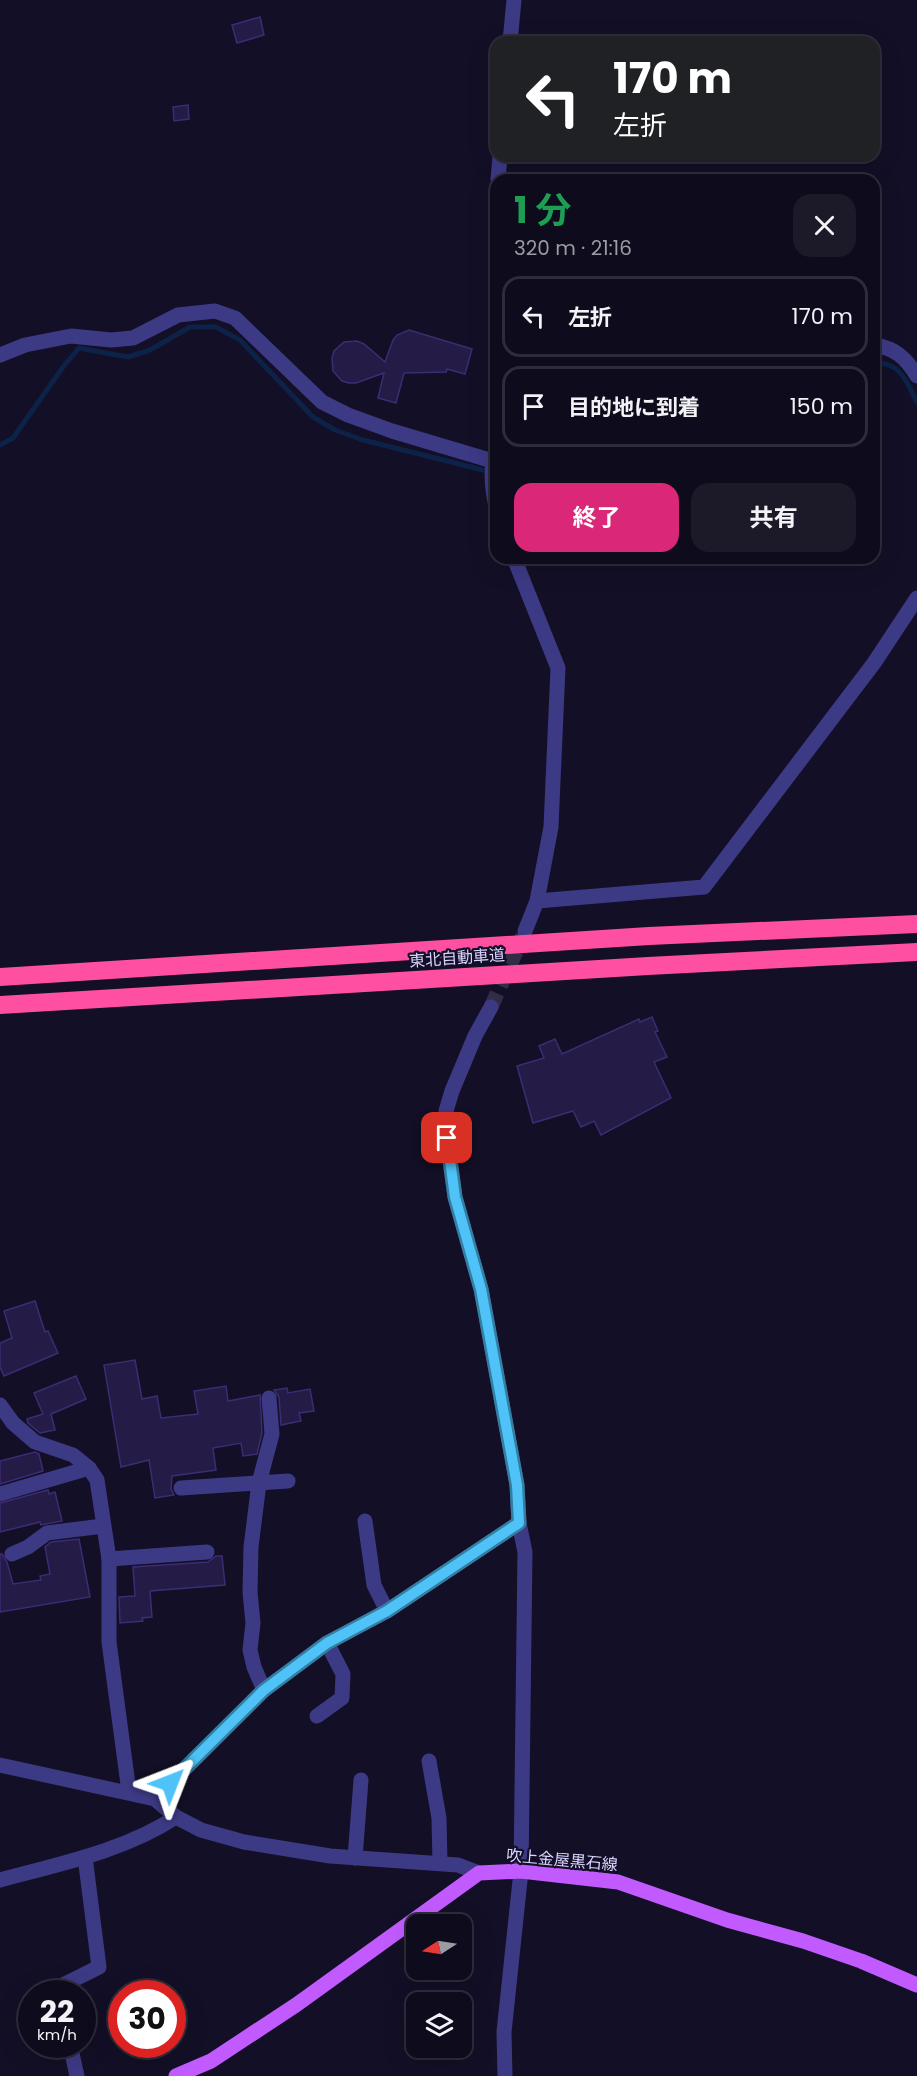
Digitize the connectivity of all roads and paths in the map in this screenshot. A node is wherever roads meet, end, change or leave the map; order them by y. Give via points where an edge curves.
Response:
1 (514, 0) edge
2 (511, 36) edge
3 (880, 347) edge
4 (0, 355) edge
5 (917, 376) edge
6 (490, 463) edge
7 (516, 564) edge
8 (917, 598) edge
9 (537, 901) junction
10 (917, 924) edge
11 (525, 931) tunnel mouth
12 (917, 952) edge
13 (0, 977) edge
14 (0, 1005) edge
15 (491, 1007) tunnel mouth
16 (269, 1398) dead end
17 (0, 1405) edge
18 (89, 1468) junction
19 (288, 1481) dead end
20 (260, 1483) junction
21 (181, 1488) dead end
22 (0, 1494) edge
23 (364, 1521) dead end
24 (519, 1523) junction
25 (103, 1526) junction
26 (207, 1552) dead end
27 (12, 1554) dead end
28 (109, 1558) junction
29 (387, 1611) junction
30 (327, 1643) junction
31 (264, 1690) junction
32 (317, 1716) dead end
33 (429, 1761) dead end
34 (0, 1765) edge
35 (361, 1780) dead end
36 (129, 1792) junction
37 (155, 1799) junction
38 (176, 1817) junction
39 (85, 1857) junction
40 (355, 1858) junction
41 (440, 1863) junction
42 (520, 1871) junction
43 (479, 1873) junction
44 (0, 1880) edge
45 (73, 1980) edge
46 (917, 1985) edge
47 (73, 2058) edge
48 (77, 2076) edge
49 (176, 2076) edge
50 (505, 2076) edge

1 - 2 street
3 - 5 street via 897,351
4 - 6 street via 25,345 71,336 133,338 178,315 215,311 235,318 322,402 348,415
7 - 9 street via 558,668 551,827
8 - 9 street via 874,663 704,887
9 - 11 street
10 - 13 highway, 東北自動車道 via 649,936
12 - 14 highway, 東北自動車道
15 - 24 street via 452,1091 446,1111 447,1138 455,1197 481,1289 517,1485
16 - 20 street via 272,1434
17 - 18 street via 35,1442 73,1455
18 - 22 street
18 - 25 street via 97,1480
19 - 20 street
20 - 21 street
20 - 31 street via 251,1547 250,1650
23 - 29 street via 374,1585
24 - 29 street
24 - 42 street via 525,1552
25 - 27 street via 47,1533
25 - 28 street
26 - 28 street
28 - 36 street via 109,1642
29 - 30 street
30 - 31 street
30 - 32 street via 344,1674 342,1698
31 - 37 street
33 - 41 street via 439,1818
34 - 36 street
35 - 40 street
36 - 37 street
37 - 38 street
38 - 39 street via 153,1832
38 - 40 street via 201,1830 244,1842
39 - 44 street
39 - 45 street via 99,1967
40 - 41 street
41 - 43 street
42 - 43 main road, 吹上金屋黒石線
42 - 46 main road, 吹上金屋黒石線 via 618,1882 727,1920 822,1947
42 - 50 street via 504,2032
43 - 49 main road via 296,2005 211,2061
47 - 48 street

